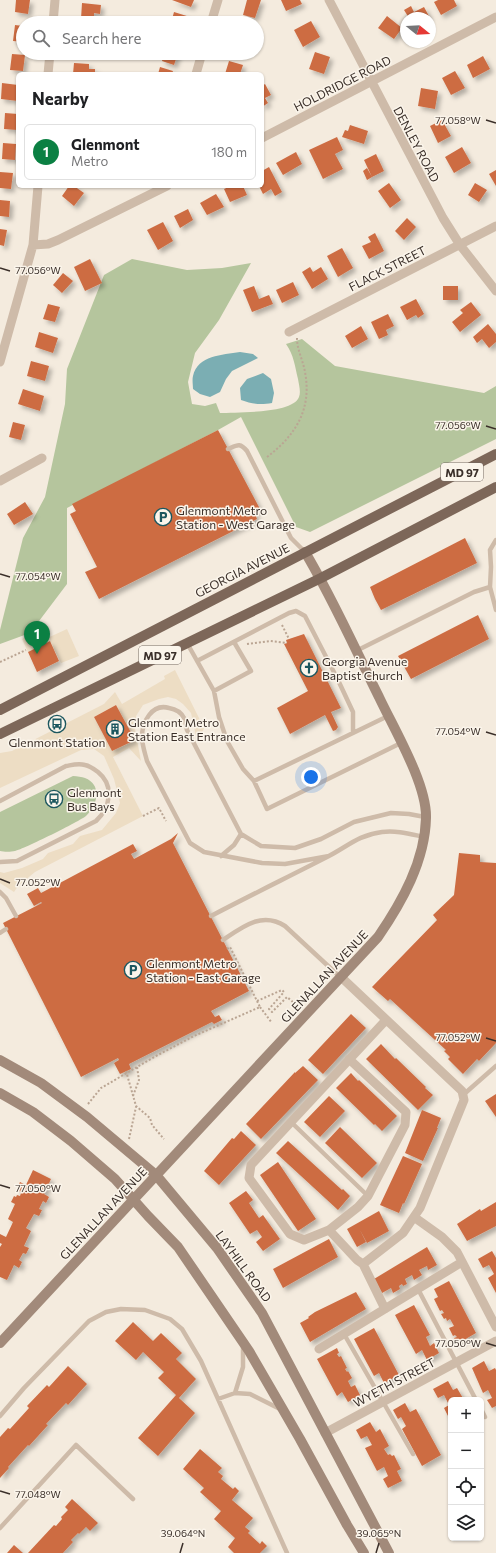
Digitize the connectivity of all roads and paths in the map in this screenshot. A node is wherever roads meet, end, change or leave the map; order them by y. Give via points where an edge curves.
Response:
1 (55, 0) edge
2 (218, 0) edge
3 (329, 0) edge
4 (54, 16) edge
5 (213, 16) edge
6 (496, 17) edge
7 (49, 60) edge
8 (200, 60) edge
9 (48, 72) edge
10 (197, 72) edge
11 (371, 82) junction
12 (264, 137) edge
13 (38, 188) edge
14 (163, 188) edge
15 (496, 226) edge
16 (33, 245) junction
17 (460, 245) junction
18 (496, 291) edge
19 (301, 326) junction
20 (289, 332) dead end
21 (0, 362) edge
22 (228, 449) dead end
23 (496, 454) edge
24 (267, 457) dead end
25 (42, 458) dead end
26 (0, 481) edge
27 (496, 487) edge
28 (496, 540) edge
29 (305, 552) junction
30 (321, 578) junction
31 (490, 587) junction
32 (496, 610) edge
33 (280, 620) dead end
34 (289, 639) dead end
35 (187, 643) junction
36 (287, 643) dead end
37 (235, 644) junction
38 (26, 650) dead end
39 (356, 651) junction
40 (197, 661) junction
41 (0, 662) edge
42 (214, 691) junction
43 (0, 710) edge
44 (388, 716) junction
45 (353, 733) junction
46 (0, 734) edge
47 (401, 743) junction
48 (254, 781) junction
49 (0, 801) edge
50 (143, 816) dead end
51 (426, 817) junction
52 (166, 821) dead end
53 (241, 834) junction
54 (424, 837) junction
55 (221, 856) junction
56 (329, 856) junction
57 (0, 862) edge
58 (0, 892) edge
59 (16, 916) dead end
60 (211, 916) dead end
61 (6, 929) dead end
62 (0, 933) edge
63 (223, 940) dead end
64 (227, 949) dead end
65 (340, 977) junction
66 (257, 1001) junction
67 (293, 1002) dead end
68 (260, 1007) junction
69 (386, 1020) junction
70 (272, 1023) dead end
71 (349, 1059) junction
72 (0, 1060) edge
73 (496, 1066) edge
74 (137, 1067) junction
75 (126, 1072) junction
76 (0, 1093) edge
77 (463, 1095) junction
78 (133, 1096) junction
79 (88, 1104) dead end
80 (136, 1106) junction
81 (291, 1122) junction
82 (129, 1139) dead end
83 (164, 1139) dead end
84 (156, 1175) junction
85 (368, 1196) junction
86 (133, 1200) junction
87 (414, 1217) junction
88 (329, 1230) junction
89 (462, 1262) junction
90 (363, 1264) junction
91 (418, 1289) junction
92 (385, 1309) junction
93 (496, 1327) edge
94 (344, 1334) junction
95 (496, 1341) edge
96 (0, 1343) edge
97 (243, 1343) junction
98 (319, 1349) dead end
99 (456, 1362) junction
100 (235, 1393) junction
101 (474, 1397) edge
102 (218, 1398) junction
103 (383, 1402) junction
104 (283, 1410) junction
105 (0, 1416) edge
106 (325, 1433) junction
107 (413, 1454) dead end
108 (134, 1499) dead end
109 (0, 1520) edge
110 (4, 1523) junction
111 (0, 1528) edge
112 (287, 1553) edge
113 (364, 1553) edge
114 (389, 1553) edge

1 - 4 street
2 - 5 street
3 - 11 street, DENLEY ROAD
6 - 11 street, HOLDRIDGE ROAD
7 - 9 street
8 - 10 street
11 - 12 street, HOLDRIDGE ROAD
11 - 17 street, DENLEY ROAD
13 - 16 street
14 - 16 street via 58,240
15 - 17 street, FLACK STREET
16 - 21 street
17 - 18 street, DENLEY ROAD
17 - 19 street, FLACK STREET
19 - 20 street, FLACK STREET
19 - 24 path via 297,344 307,384 304,408 295,429
22 - 29 lane via 237,445 243,446 247,451 291,538
23 - 29 main road, GEORGIA AVENUE / MD 97
25 - 26 street
27 - 30 main road, MD 97
28 - 31 lane via 490,550
29 - 30 main road, GLENALLAN AVENUE
29 - 43 main road, GEORGIA AVENUE / MD 97
30 - 35 main road, MD 97
30 - 39 main road, GLENALLAN AVENUE
31 - 32 lane
31 - 39 lane via 474,592
33 - 34 path
35 - 40 lane
35 - 46 main road, MD 97
36 - 37 path via 270,641
37 - 40 lane
37 - 42 lane via 251,671
37 - 45 lane via 289,613 301,613 353,712
38 - 41 path
39 - 44 main road, GLENALLAN AVENUE
40 - 42 lane
42 - 48 lane via 227,741 243,769
44 - 45 lane
44 - 47 main road, GLENALLAN AVENUE
45 - 48 lane
47 - 48 lane via 267,809
47 - 51 main road, GLENALLAN AVENUE via 424,794
49 - 57 lane via 66,766 78,764 87,765 101,775 106,782 109,800 104,812 96,821 17,861
50 - 52 path via 159,808
51 - 53 lane via 391,813 374,817 354,822 321,839 295,848 261,846
51 - 54 main road, GLENALLAN AVENUE
53 - 55 lane via 234,845
53 - 55 lane via 189,735 184,718 176,709 157,708 148,715 142,736 147,761 190,843 204,852
54 - 56 lane via 399,832 382,832 359,838
54 - 65 main road, GLENALLAN AVENUE via 411,879 397,909 378,937
55 - 56 lane via 286,864
56 - 60 lane
58 - 59 lane
61 - 62 lane
63 - 65 lane via 243,926 268,919 278,921
64 - 66 path via 230,947
65 - 69 street
65 - 84 main road, GLENALLAN AVENUE
66 - 67 path via 282,990 284,992 270,1009 272,1012 287,997
66 - 68 path
68 - 70 path
68 - 74 path via 194,1036
69 - 71 street
69 - 77 street via 462,1091
71 - 81 street
71 - 85 street via 406,1112 405,1125
72 - 84 main road, LAYHILL ROAD via 41,1083 92,1120
73 - 77 lane
74 - 75 path
74 - 78 path via 139,1080
75 - 78 path
75 - 79 path via 101,1088
76 - 86 main road via 34,1112 71,1141 115,1179
77 - 87 street via 464,1100
78 - 80 path
80 - 82 path
80 - 83 path via 150,1118 152,1126
81 - 85 lane
81 - 88 street via 251,1165 249,1178 290,1234 304,1240
84 - 86 main road, GLENALLAN AVENUE
84 - 106 main road, LAYHILL ROAD via 217,1248 262,1313
85 - 88 street
86 - 96 main road, GLENALLAN AVENUE
86 - 97 main road via 178,1247
87 - 89 street via 442,1237
87 - 90 street via 403,1233
88 - 90 street
89 - 91 street
89 - 93 street
90 - 92 street
91 - 92 street
91 - 99 lane
92 - 94 street
94 - 98 street
94 - 103 lane
95 - 99 street, WYETH STREET
97 - 100 lane via 243,1367
97 - 104 main road
99 - 101 lane
99 - 103 street, WYETH STREET
100 - 102 lane
100 - 104 lane via 250,1394
102 - 105 lane via 201,1361 182,1330 170,1319 145,1310 121,1309 106,1312 89,1321
102 - 112 lane
103 - 106 street, WYETH STREET
103 - 107 lane
104 - 113 main road
106 - 114 main road, LAYHILL ROAD
108 - 110 lane via 76,1445
109 - 110 lane
110 - 111 lane

